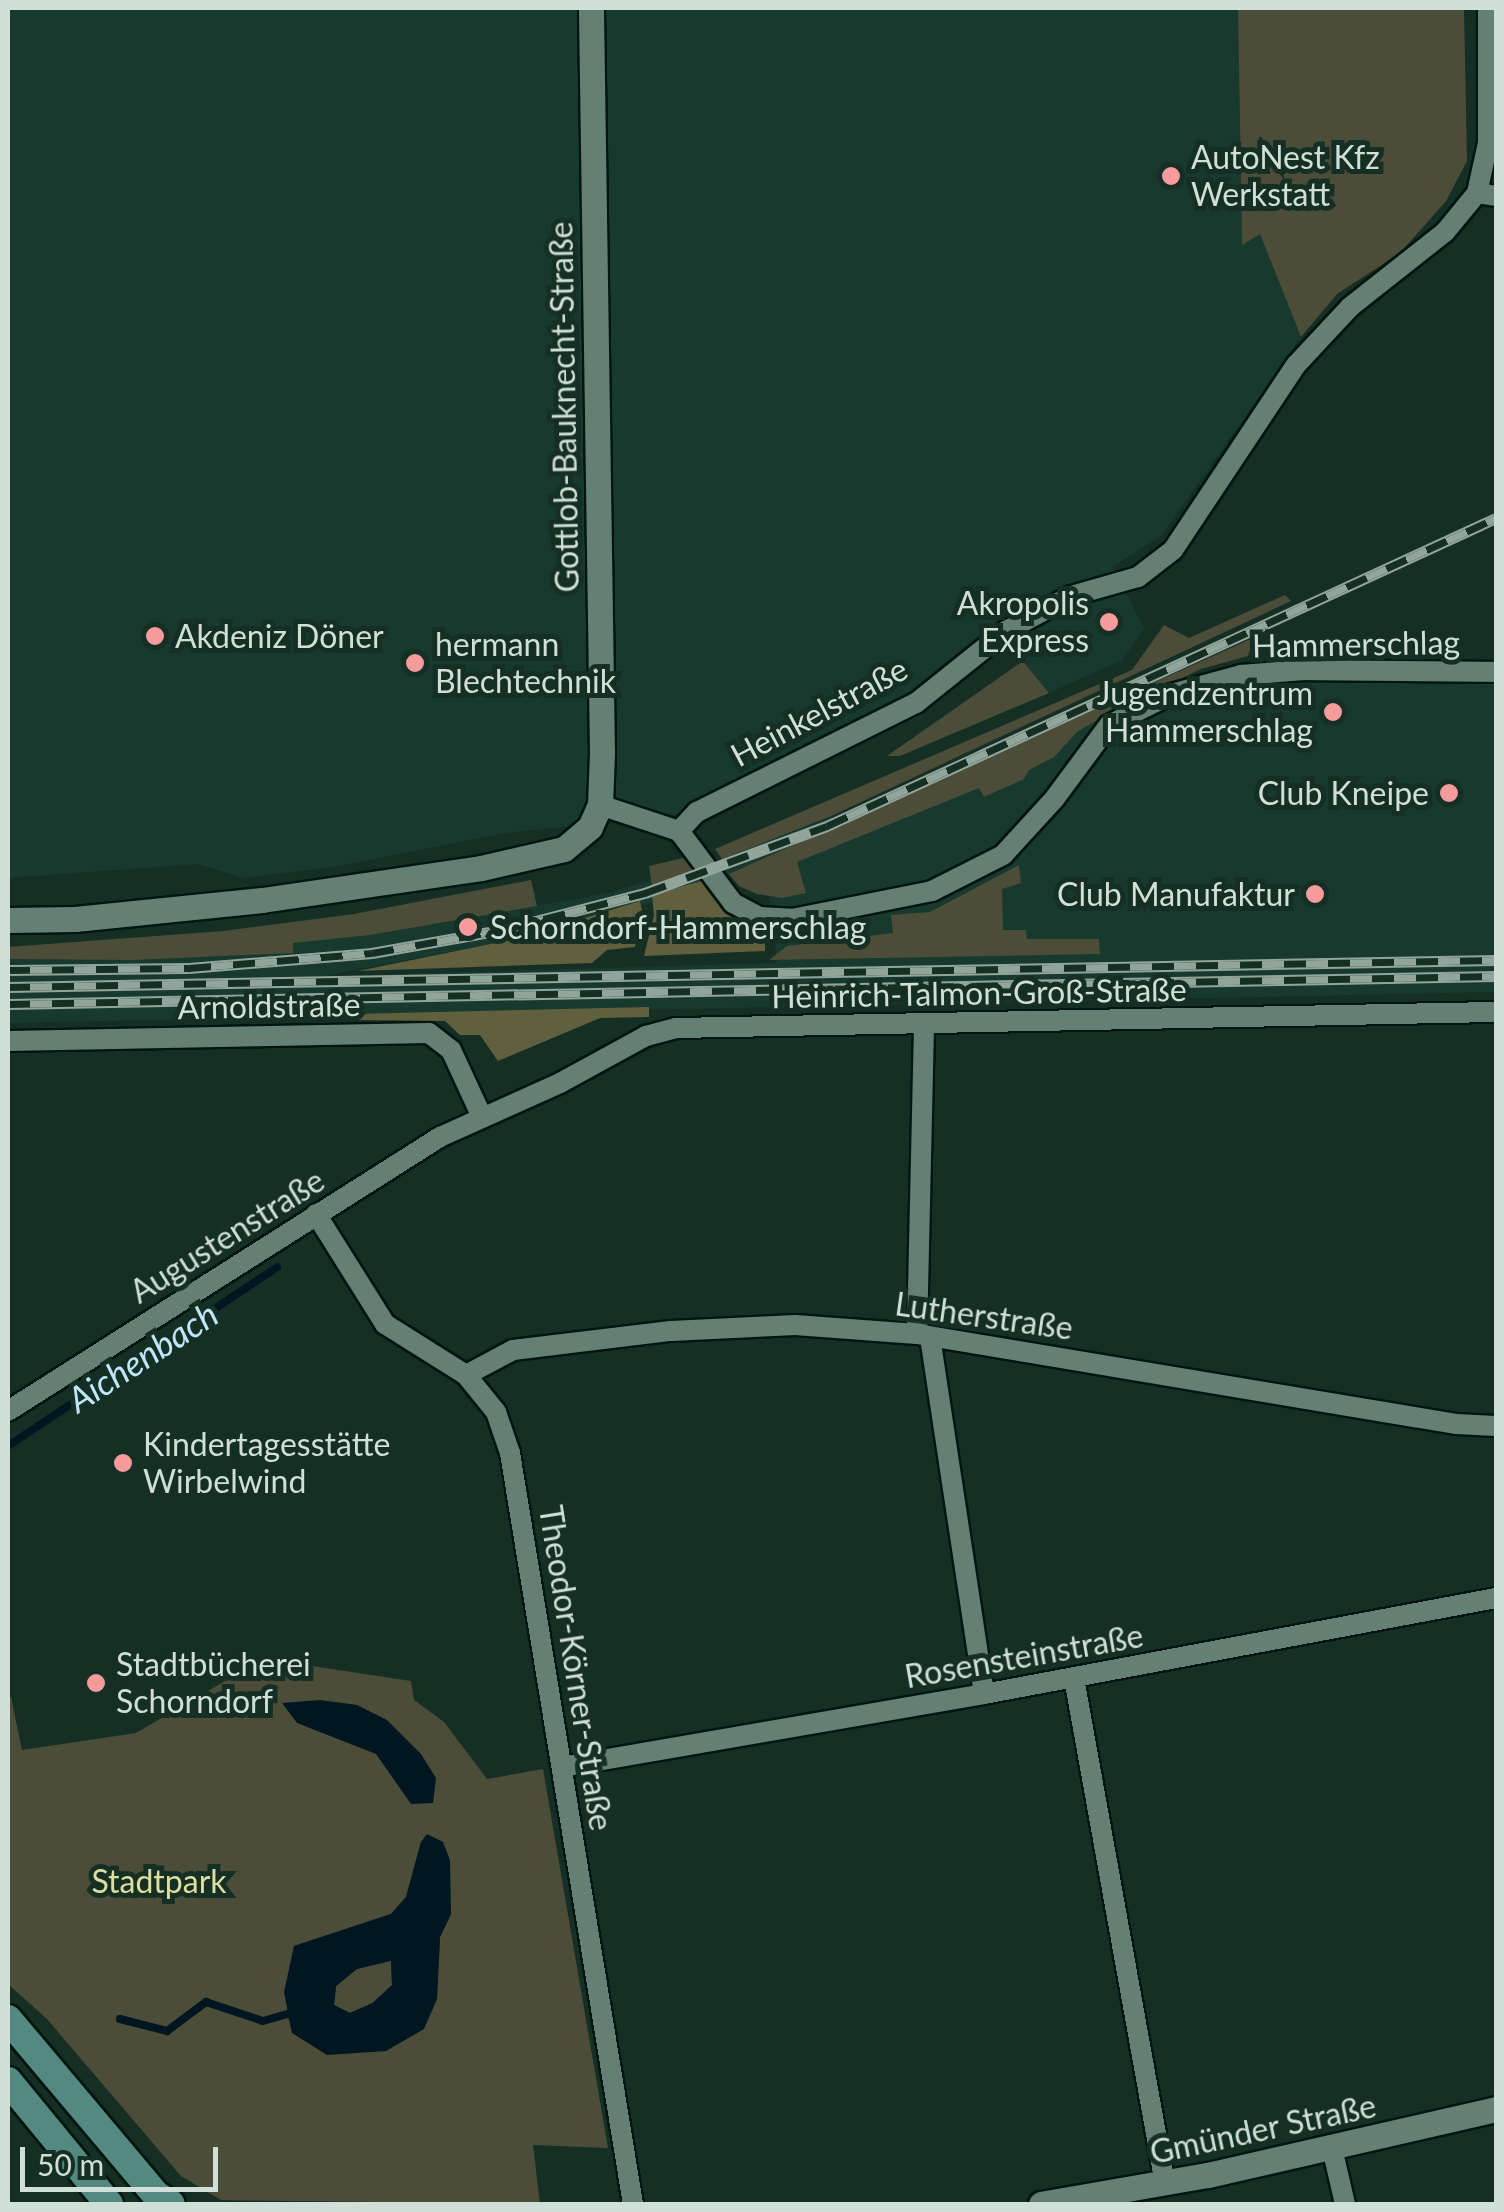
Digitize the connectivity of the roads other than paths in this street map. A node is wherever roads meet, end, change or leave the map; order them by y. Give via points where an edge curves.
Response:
1 (590, 8) edge
2 (1488, 8) edge
3 (1487, 194) edge
4 (1496, 672) edge
5 (600, 805) junction
6 (679, 832) junction
7 (8, 920) edge
8 (1496, 1012) edge
9 (924, 1024) junction
10 (8, 1041) edge
11 (482, 1117) junction
12 (316, 1214) junction
13 (924, 1335) junction
14 (466, 1375) junction
15 (8, 1411) edge
16 (1496, 1426) edge
17 (1496, 1598) edge
18 (1074, 1678) junction
19 (984, 1694) junction
20 (562, 1767) junction
21 (8, 2018) edge
22 (8, 2081) edge
23 (1496, 2109) edge
24 (1332, 2148) junction
25 (1164, 2184) junction
26 (1112, 2199) edge
27 (110, 2204) edge
28 (170, 2204) edge
29 (633, 2204) edge
30 (1041, 2204) edge
31 (1346, 2204) edge

1 - 5 street, Gottlob-Bauknecht-Straße
2 - 3 street
3 - 6 street, Heinkelstraße via 1350,307 1296,365 1173,550 1138,577 1071,596 1006,631 916,704 697,812
4 - 6 street, Hammerschlag via 1240,675 1172,694 1109,724 1003,855 932,891 852,909 759,917 733,903
5 - 6 street
5 - 7 street via 580,839 564,848 481,868 262,900
8 - 9 street, Heinrich-Talmon-Groß-Straße
9 - 11 street, Heinrich-Talmon-Groß-Straße via 676,1028 646,1036
9 - 13 street
10 - 11 street, Arnoldstraße via 430,1033 451,1050
11 - 12 street, Augustenstraße
12 - 14 street, Theodor-Körner-Straße via 385,1324
12 - 15 street, Augustenstraße
13 - 14 street, Lutherstraße via 795,1324 670,1331 512,1350
13 - 16 street, Lutherstraße
13 - 19 street
14 - 20 street, Theodor-Körner-Straße via 496,1412 510,1452
17 - 18 street, Rosensteinstraße
18 - 19 street, Rosensteinstraße
18 - 25 street
19 - 20 street, Rosensteinstraße
20 - 29 street, Theodor-Körner-Straße
21 - 28 main road
22 - 27 main road
23 - 24 street, Gmünder Straße
24 - 25 street, Gmünder Straße
24 - 31 street
25 - 26 street, Gmünder Straße
26 - 30 street, Gmünder Straße

